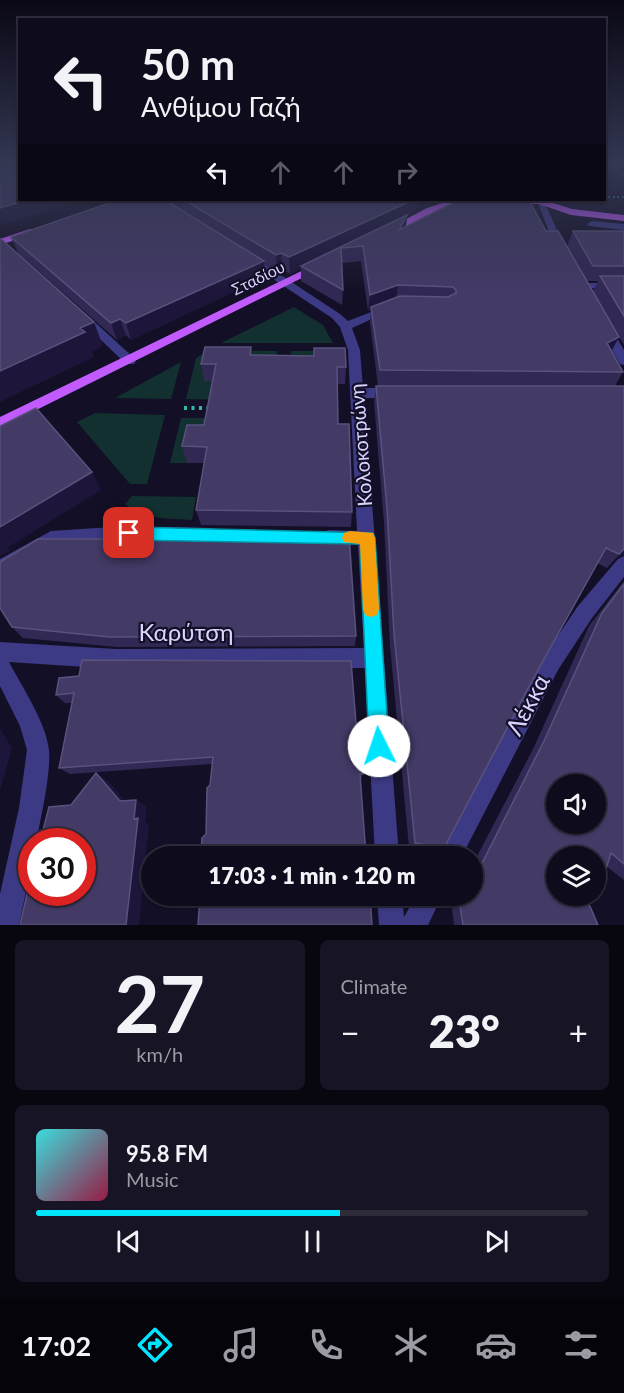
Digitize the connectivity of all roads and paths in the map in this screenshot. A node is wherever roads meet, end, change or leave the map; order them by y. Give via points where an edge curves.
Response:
1 (431, 207) edge
2 (542, 207) edge
3 (558, 207) edge
4 (624, 218) edge
5 (592, 224) dead end
6 (44, 227) edge
7 (624, 227) edge
8 (373, 239) edge
9 (0, 242) edge
10 (237, 252) edge
11 (12, 253) edge
12 (564, 255) edge
13 (325, 263) edge
14 (286, 282) junction
15 (582, 286) edge
16 (624, 286) edge
17 (70, 305) edge
18 (396, 306) edge
19 (600, 319) edge
20 (346, 326) junction
21 (130, 361) junction
22 (624, 361) edge
23 (357, 393) junction
24 (405, 393) edge
25 (184, 408) dead end
26 (214, 408) edge
27 (0, 423) edge
28 (231, 535) edge
29 (314, 537) edge
30 (368, 538) junction
31 (624, 564) edge
32 (0, 568) edge
33 (0, 652) edge
34 (373, 658) junction
35 (0, 665) edge
36 (386, 846) edge
37 (454, 846) edge
38 (391, 906) edge
39 (424, 906) edge
40 (6, 925) edge
41 (392, 925) edge
42 (414, 925) edge

1 - 8 main road
2 - 12 street
3 - 4 main road
5 - 7 street
6 - 9 main road
9 - 11 street
10 - 14 street
13 - 14 main road, Σταδίου
14 - 20 street
14 - 21 main road, Σταδίου
15 - 16 street
17 - 21 street
18 - 20 street
19 - 22 street
20 - 23 street, Κολοκοτρώνη via 354,350
21 - 27 main road, Σταδίου
23 - 24 street
23 - 30 street, Κολοκοτρώνη
25 - 26 path
28 - 32 street via 129,533 51,538
29 - 30 street
30 - 34 street, Κολοκοτρώνη
31 - 37 street, Λέκκα via 551,663
33 - 34 street, Καρύτση via 116,659
34 - 36 street, Κολοκοτρώνη
35 - 40 street via 38,744
38 - 41 street
39 - 42 street

